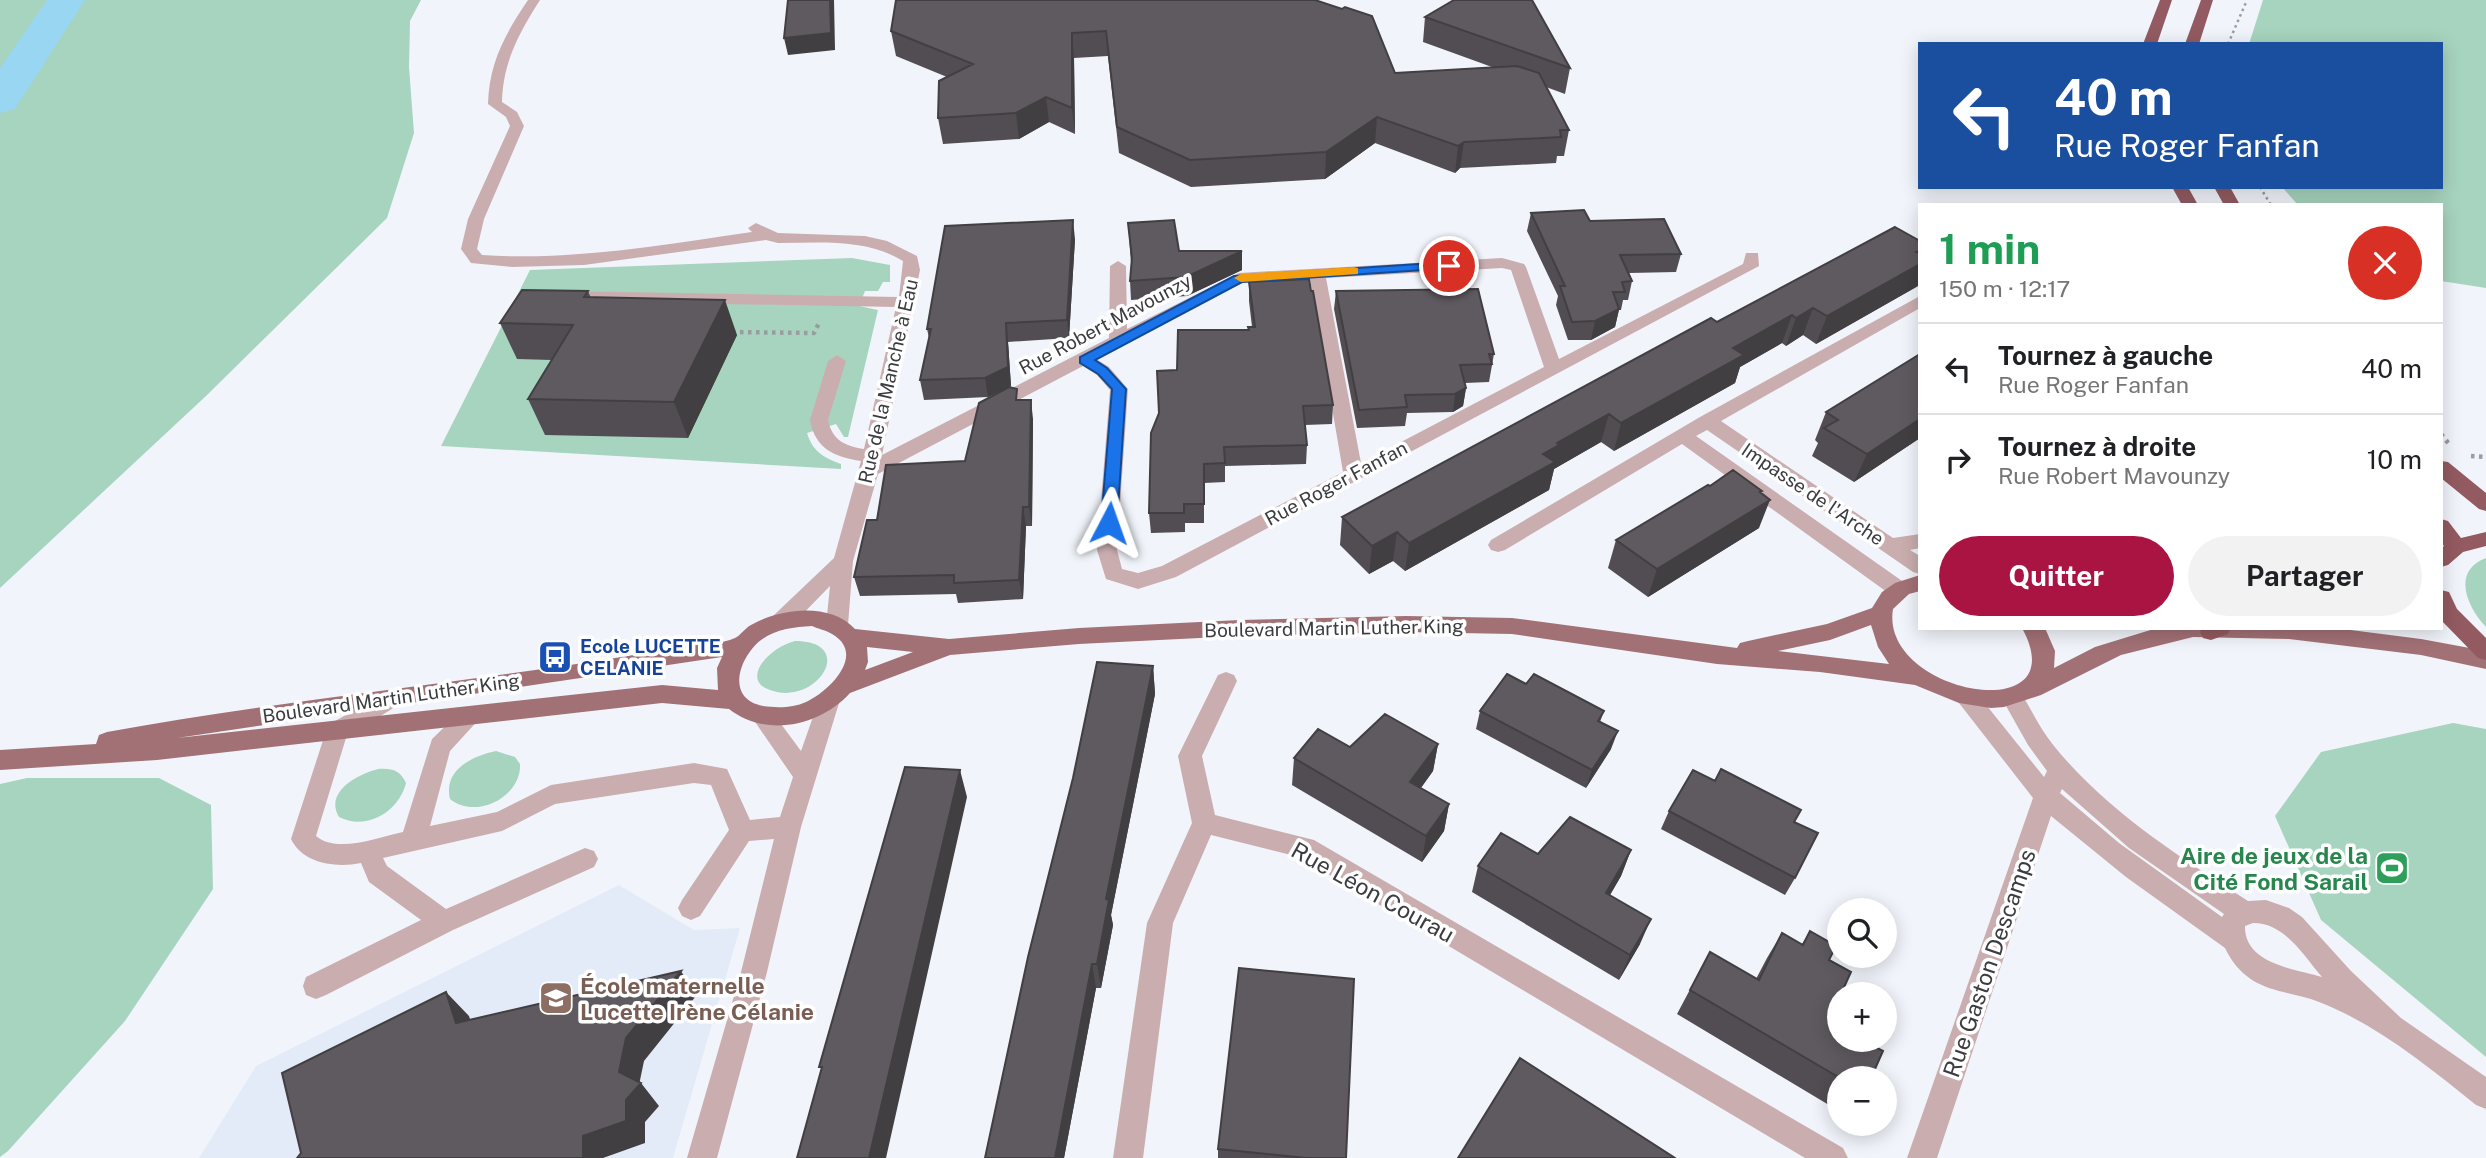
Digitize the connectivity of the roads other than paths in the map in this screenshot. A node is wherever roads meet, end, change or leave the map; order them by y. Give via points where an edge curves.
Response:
1 (534, 0) edge
2 (2165, 0) edge
3 (2207, 0) edge
4 (2151, 42) edge
5 (2193, 42) edge
6 (1752, 256) dead end
7 (1118, 266) dead end
8 (1317, 273) junction
9 (550, 296) edge
10 (906, 302) junction
11 (1918, 302) edge
12 (1118, 341) junction
13 (1085, 360) junction
14 (837, 361) dead end
15 (1554, 369) junction
16 (1707, 421) junction
17 (1683, 436) junction
18 (871, 463) junction
19 (2443, 469) edge
20 (1353, 474) junction
21 (2486, 505) edge
22 (2443, 533) edge
23 (2486, 539) edge
24 (1918, 541) edge
25 (1883, 542) junction
26 (1498, 545) dead end
27 (1840, 548) junction
28 (2449, 553) edge
29 (843, 561) junction
30 (1918, 566) edge
31 (1918, 584) edge
32 (1898, 589) junction
33 (2443, 602) edge
34 (1881, 613) junction
35 (781, 622) junction
36 (2034, 630) edge
37 (2174, 630) edge
38 (2301, 630) edge
39 (844, 631) junction
40 (742, 645) junction
41 (949, 647) junction
42 (2486, 652) edge
43 (1717, 654) junction
44 (2486, 660) edge
45 (1920, 677) junction
46 (1226, 681) dead end
47 (846, 686) junction
48 (2022, 692) junction
49 (1967, 696) junction
50 (390, 699) junction
51 (735, 701) junction
52 (828, 703) junction
53 (471, 716) junction
54 (762, 716) junction
55 (337, 732) junction
56 (40, 755) junction
57 (0, 760) edge
58 (2060, 770) junction
59 (806, 776) junction
60 (2046, 795) junction
61 (1204, 823) junction
62 (789, 827) junction
63 (742, 831) junction
64 (414, 838) junction
65 (368, 850) junction
66 (585, 859) dead end
67 (691, 908) dead end
68 (2244, 913) junction
69 (444, 922) junction
70 (2233, 939) junction
71 (2314, 947) junction
72 (2297, 982) junction
73 (316, 986) dead end
74 (2391, 1026) junction
75 (2486, 1094) edge
76 (702, 1158) edge
77 (1128, 1158) edge
78 (1833, 1158) edge
79 (1922, 1158) edge

1 - 10 street, Rue de la Manche à Eau via 503,48 494,84 495,104 512,115 517,126 476,219 469,249 477,260 518,265 565,261 760,230 897,248 911,259
2 - 4 highway
3 - 5 highway
6 - 15 street, Rue Roger Fanfan via 1751,266
7 - 12 street
8 - 12 street, Rue Robert Mavounzy via 1239,278
8 - 15 street, Rue Robert Mavounzy via 1502,263 1518,267
8 - 20 street
9 - 10 street
10 - 18 street, Rue de la Manche à Eau
11 - 16 street
12 - 13 street, Rue Robert Mavounzy
13 - 18 street, Rue Robert Mavounzy
13 - 20 street, Rue Roger Fanfan via 1119,389 1107,550 1114,574 1138,581 1169,572
14 - 18 street via 820,429 838,451
15 - 20 street, Rue Roger Fanfan
16 - 17 street
16 - 25 street, Impasse de l'Arche
17 - 26 street
17 - 27 street, Impasse de l'Arche
18 - 29 street, Rue de la Manche à Eau
19 - 21 highway
22 - 28 highway
23 - 28 highway
24 - 25 street
25 - 27 street
25 - 30 street, Impasse de l'Arche
27 - 32 street, Impasse de l'Arche
29 - 35 street
29 - 39 street, Rue de la Manche à Eau
31 - 32 main road
32 - 34 main road
33 - 42 highway
34 - 43 main road, Boulevard Martin Luther King via 1830,632
34 - 45 main road via 1884,639
35 - 39 main road via 813,618
35 - 40 main road
36 - 48 main road via 2046,654 2043,673
37 - 48 main road via 2107,652
38 - 44 main road
39 - 41 main road, Boulevard Martin Luther King
39 - 47 main road via 858,657
40 - 50 main road, Boulevard Martin Luther King
40 - 51 main road via 728,665 726,682
41 - 43 main road, Boulevard Martin Luther King via 1079,636 1406,624 1512,626
41 - 47 main road, Boulevard Martin Luther King
43 - 45 main road, Boulevard Martin Luther King
45 - 49 main road
46 - 61 street via 1190,756
47 - 52 main road
48 - 49 main road via 1994,699
48 - 58 street via 2037,741
49 - 60 street
50 - 55 street
50 - 56 main road, Boulevard Martin Luther King via 182,727
51 - 53 main road, Boulevard Martin Luther King via 662,694
51 - 54 main road
52 - 54 main road via 784,718
52 - 59 street
53 - 55 main road, Boulevard Martin Luther King
53 - 64 street via 440,746
54 - 59 street
55 - 56 main road, Boulevard Martin Luther King via 157,750
55 - 65 street via 303,839 313,849 346,855
56 - 57 main road, Boulevard Martin Luther King
58 - 60 street, Rue Gaston Descamps
58 - 68 street via 2134,838
59 - 62 street
60 - 70 street via 2143,875
60 - 79 street, Rue Gaston Descamps
61 - 77 street via 1160,923
61 - 78 street, Rue Léon Courau via 1305,848
62 - 63 street
62 - 76 street
63 - 64 street via 719,776 694,773 551,795 502,821
63 - 67 street
64 - 65 street
65 - 69 street via 378,874
66 - 69 street
68 - 70 street via 2231,926
68 - 71 street via 2276,916 2298,929
69 - 73 street
70 - 72 street via 2247,960 2263,972
71 - 72 street via 2317,971
71 - 74 street via 2332,971
72 - 74 street via 2328,992
74 - 75 street

